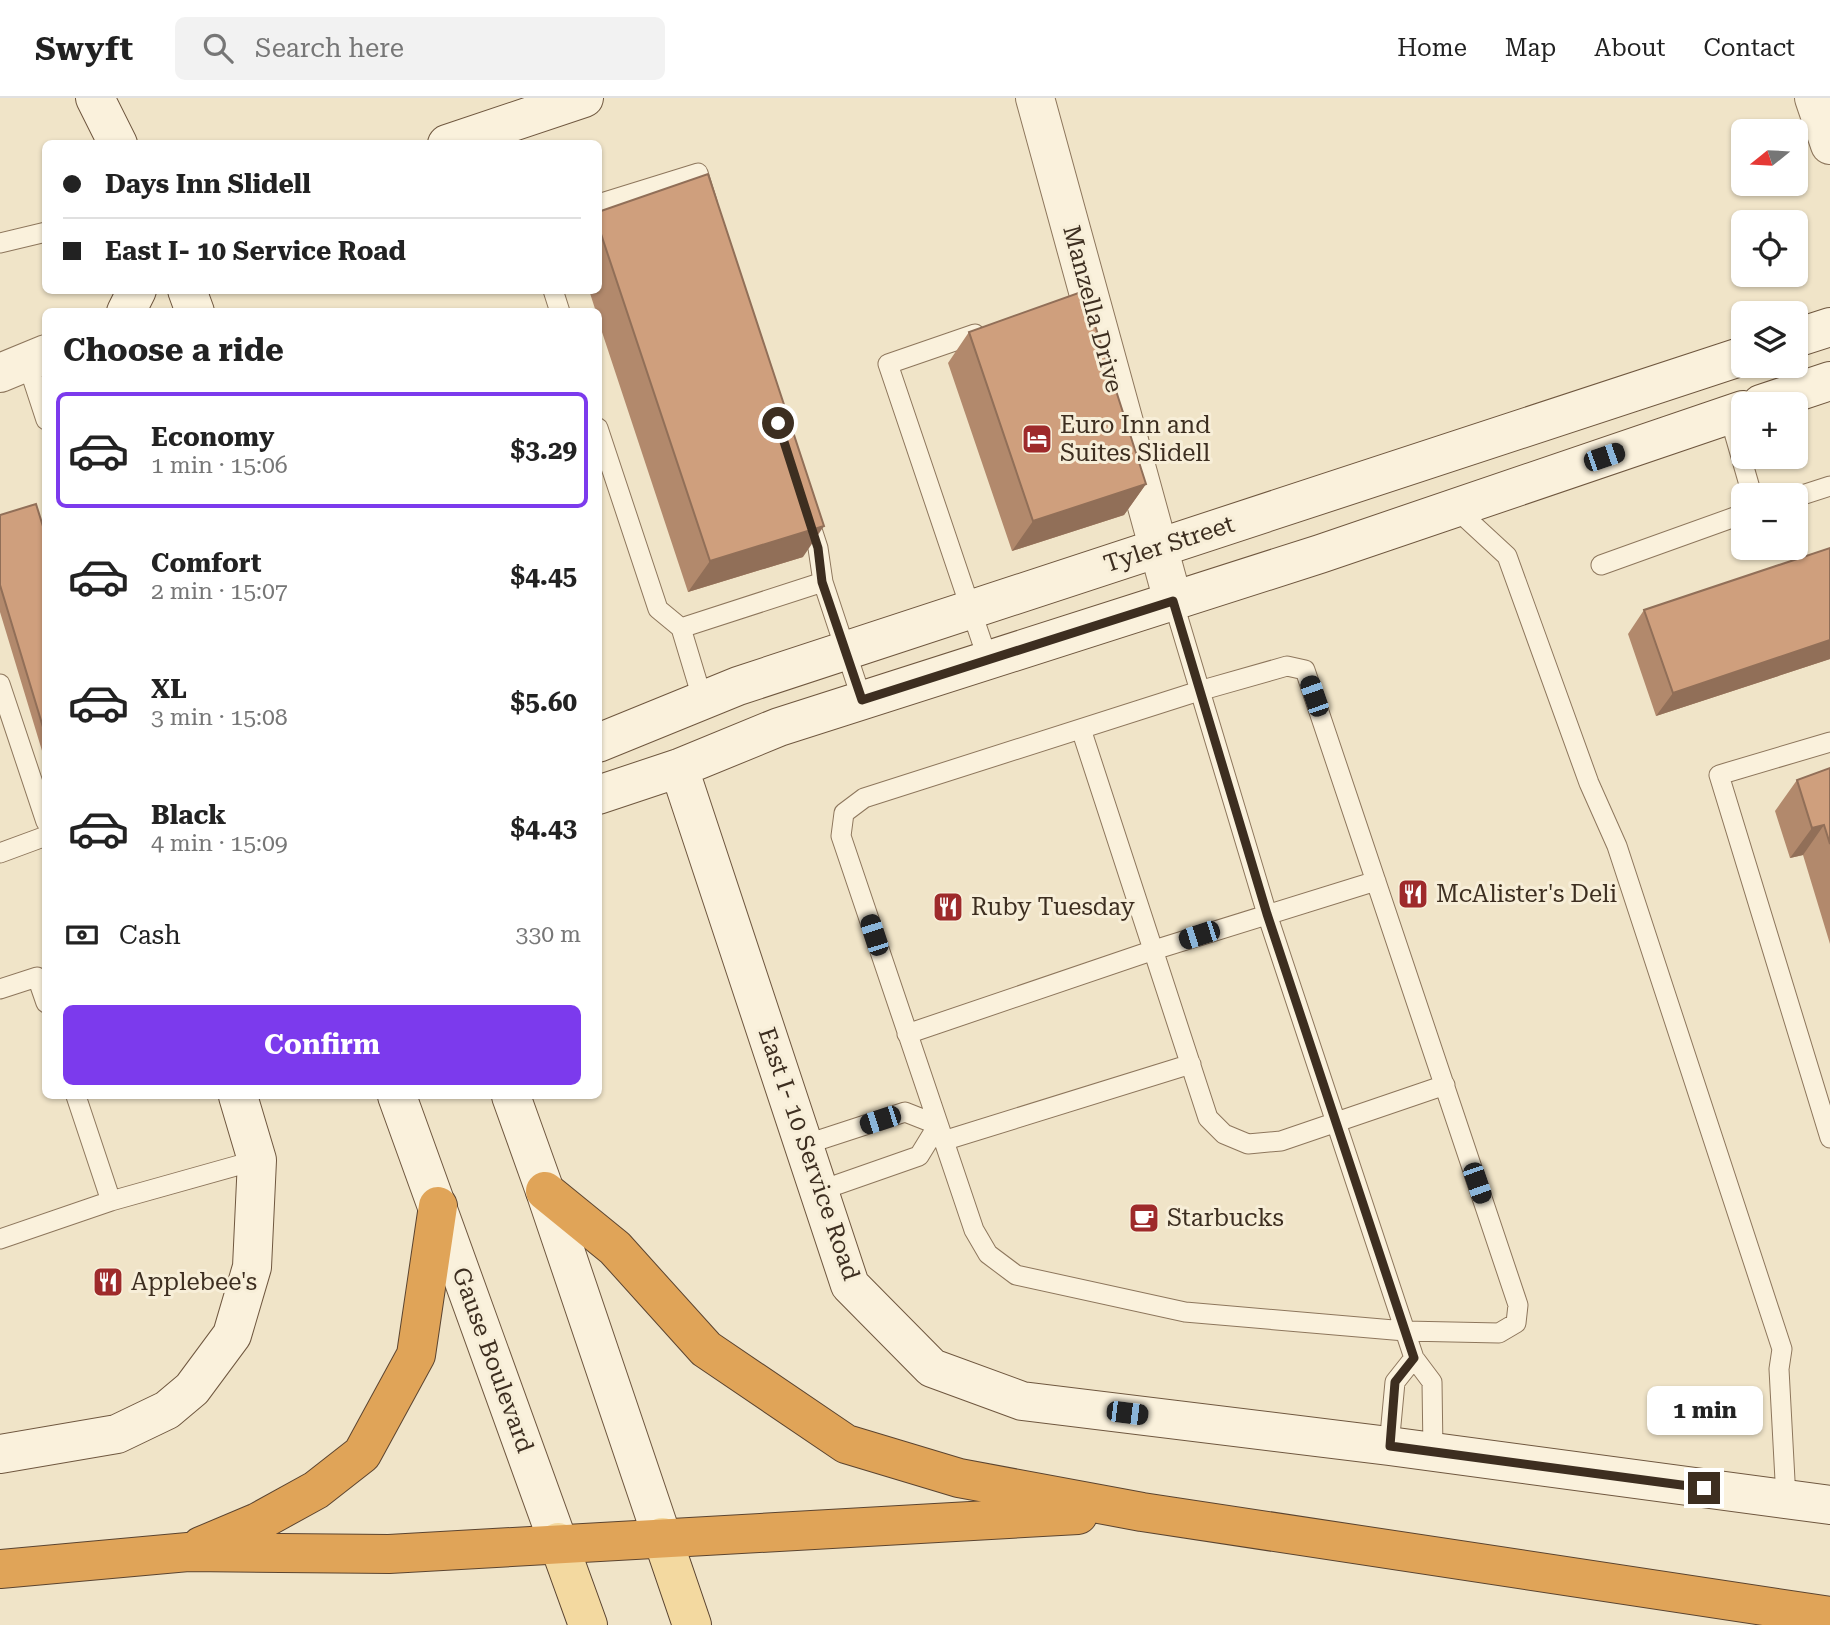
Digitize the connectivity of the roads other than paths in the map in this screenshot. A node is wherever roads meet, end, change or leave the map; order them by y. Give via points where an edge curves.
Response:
1 (81, 98) edge
2 (95, 98) edge
3 (584, 98) edge
4 (1035, 98) edge
5 (1814, 98) edge
6 (519, 108) edge
7 (86, 140) edge
8 (116, 140) edge
9 (455, 140) edge
10 (1830, 145) edge
11 (602, 203) edge
12 (715, 225) edge
13 (42, 233) edge
14 (0, 243) edge
15 (1830, 327) edge
16 (975, 334) edge
17 (1808, 334) edge
18 (1731, 360) edge
19 (24, 363) edge
20 (1830, 381) edge
21 (1798, 392) edge
22 (42, 410) edge
23 (1731, 415) edge
24 (602, 440) edge
25 (1830, 485) edge
26 (1808, 493) edge
27 (802, 496) edge
28 (1455, 508) junction
29 (1731, 518) edge
30 (1158, 548) junction
31 (1601, 565) dead end
32 (822, 582) junction
33 (1173, 601) junction
34 (971, 609) junction
35 (681, 628) junction
36 (845, 651) junction
37 (988, 660) junction
38 (0, 684) edge
39 (1199, 691) junction
40 (862, 700) junction
41 (703, 701) junction
42 (1081, 729) junction
43 (602, 741) edge
44 (1830, 742) edge
45 (679, 768) junction
46 (602, 794) edge
47 (42, 810) edge
48 (42, 837) edge
49 (0, 853) edge
50 (1376, 881) junction
51 (1267, 914) junction
52 (1154, 950) junction
53 (41, 975) edge
54 (0, 989) edge
55 (907, 1034) junction
56 (1191, 1063) junction
57 (1445, 1085) junction
58 (77, 1099) edge
59 (240, 1099) edge
60 (398, 1099) edge
61 (512, 1099) edge
62 (1337, 1124) junction
63 (941, 1133) junction
64 (1830, 1138) edge
65 (804, 1145) junction
66 (257, 1160) junction
67 (545, 1191) junction
68 (819, 1191) junction
69 (111, 1201) junction
70 (438, 1206) junction
71 (0, 1239) edge
72 (1405, 1331) junction
73 (1414, 1358) junction
74 (1390, 1446) junction
75 (1433, 1451) junction
76 (0, 1454) edge
77 (1786, 1499) junction
78 (1830, 1505) edge
79 (1142, 1512) junction
80 (662, 1537) junction
81 (558, 1542) junction
82 (188, 1552) junction
83 (0, 1569) edge
84 (1830, 1616) edge
85 (588, 1625) edge
86 (692, 1625) edge

1 - 7 street
2 - 8 street
3 - 6 street
4 - 30 street, Manzella Drive
5 - 10 street
6 - 9 street
11 - 12 lane via 698,173
13 - 14 lane
15 - 17 street
16 - 34 lane via 888,364
18 - 30 street, Tyler Street
19 - 22 lane
20 - 21 street
23 - 28 street
24 - 35 lane via 658,609
25 - 26 lane
27 - 32 lane via 818,548
28 - 33 street
28 - 77 lane via 1507,556 1589,783 1618,846 1782,1349 1779,1368
29 - 31 lane
30 - 33 street, Manzella Drive
30 - 34 street, Tyler Street
32 - 35 lane
32 - 36 lane
33 - 37 street
33 - 39 lane
34 - 36 street, Tyler Street
34 - 37 lane
35 - 41 lane
36 - 40 lane
36 - 41 street, Tyler Street
37 - 40 street
38 - 47 lane
39 - 42 lane
39 - 50 lane via 1287,666 1305,670
39 - 51 lane
40 - 45 street via 779,727
41 - 43 street, Tyler Street
42 - 52 lane
42 - 55 lane via 864,798 844,813 841,836
44 - 64 lane via 1719,775
45 - 46 street
45 - 65 street, East I- 10 Service Road
48 - 49 lane
50 - 51 lane
50 - 57 lane
51 - 52 lane
51 - 62 lane
52 - 55 lane
52 - 56 lane
53 - 54 lane
55 - 63 lane
56 - 62 lane via 1208,1118 1224,1134 1248,1144 1281,1141
56 - 63 lane
57 - 62 lane
57 - 72 lane via 1518,1305 1516,1323 1499,1333
58 - 69 lane
59 - 66 street
60 - 70 street, Gause Boulevard
61 - 67 street
62 - 72 lane
63 - 65 lane via 905,1112
63 - 68 lane via 919,1156
63 - 72 lane via 974,1230 988,1254 1016,1275 1185,1312
65 - 68 street, East I- 10 Service Road
66 - 69 lane
66 - 76 street via 251,1267 232,1335 192,1389 167,1410 117,1434
67 - 79 highway via 615,1248 706,1349 846,1444 959,1478
67 - 80 street
68 - 74 street, East I- 10 Service Road via 850,1285 932,1368 1022,1401
69 - 71 lane
70 - 81 street, Gause Boulevard
70 - 82 highway via 416,1355 362,1454 316,1490 258,1522
72 - 73 lane
73 - 74 lane via 1395,1382
73 - 75 lane via 1432,1382
74 - 75 street, East I- 10 Service Road
75 - 77 street, East I- 10 Service Road
77 - 78 street, East I- 10 Service Road
79 - 80 highway
79 - 84 highway
80 - 81 highway
80 - 86 main road
81 - 82 highway via 389,1554
81 - 85 main road, Gause Boulevard
82 - 83 highway

